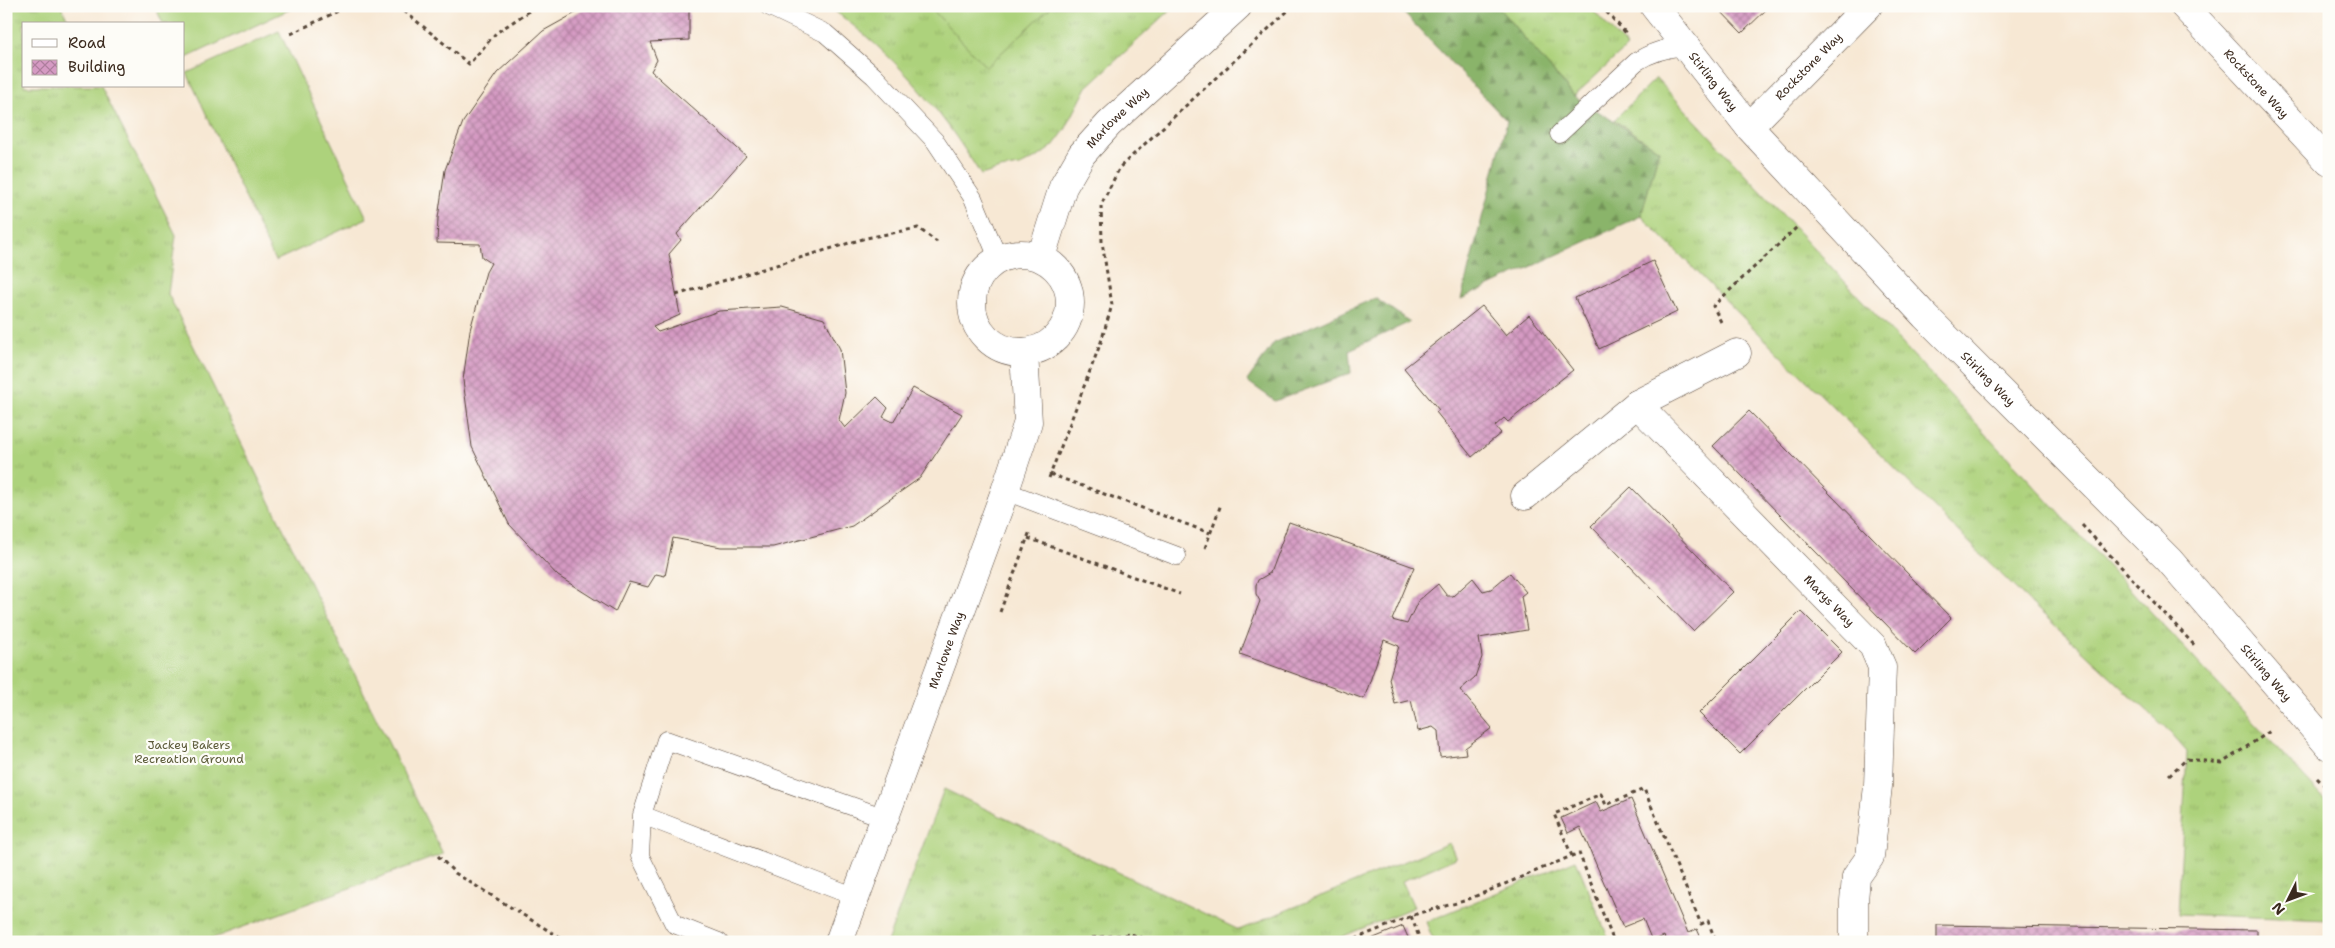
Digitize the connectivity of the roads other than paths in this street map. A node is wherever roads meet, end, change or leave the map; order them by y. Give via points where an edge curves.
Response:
1 (768, 6) edge
2 (1238, 6) edge
3 (1654, 6) edge
4 (1868, 6) edge
5 (2184, 6) edge
6 (1684, 46) junction
7 (1749, 127) junction
8 (1559, 134) dead end
9 (2329, 162) edge
10 (998, 258) junction
11 (1041, 258) junction
12 (1024, 352) junction
13 (1736, 353) road end
14 (1637, 404) junction
15 (1005, 491) junction
16 (1525, 496) dead end
17 (1176, 556) dead end
18 (2329, 746) edge
19 (642, 815) junction
20 (885, 818) junction
21 (856, 897) junction
22 (719, 942) edge
23 (839, 942) edge
24 (1854, 942) edge

1 - 10 lane via 825,32 874,76 936,141 973,198
2 - 11 street, Marlowe Way via 1109,124 1082,154 1063,187
3 - 6 street, Stirling Way
4 - 7 street, Rockstone Way
5 - 9 street, Rockstone Way
6 - 7 street, Stirling Way
6 - 8 lane via 1664,48 1636,62
7 - 18 street, Stirling Way via 1924,316 2169,560
10 - 11 street via 1012,254
10 - 12 street via 975,282 971,299 973,316 980,331 992,343 1007,350
11 - 12 street via 1055,266 1065,280 1070,295 1069,311 1064,327 1054,339 1040,348
12 - 15 street, Marlowe Way via 1028,422
13 - 14 street
14 - 16 street
14 - 24 street, Marys Way via 1873,646 1882,667 1878,786 1870,857 1856,877
15 - 17 lane
15 - 20 street, Marlowe Way
19 - 20 lane via 666,740
19 - 21 lane
19 - 22 lane via 640,856 674,924
20 - 21 street, Marlowe Way
21 - 23 street, Marlowe Way

